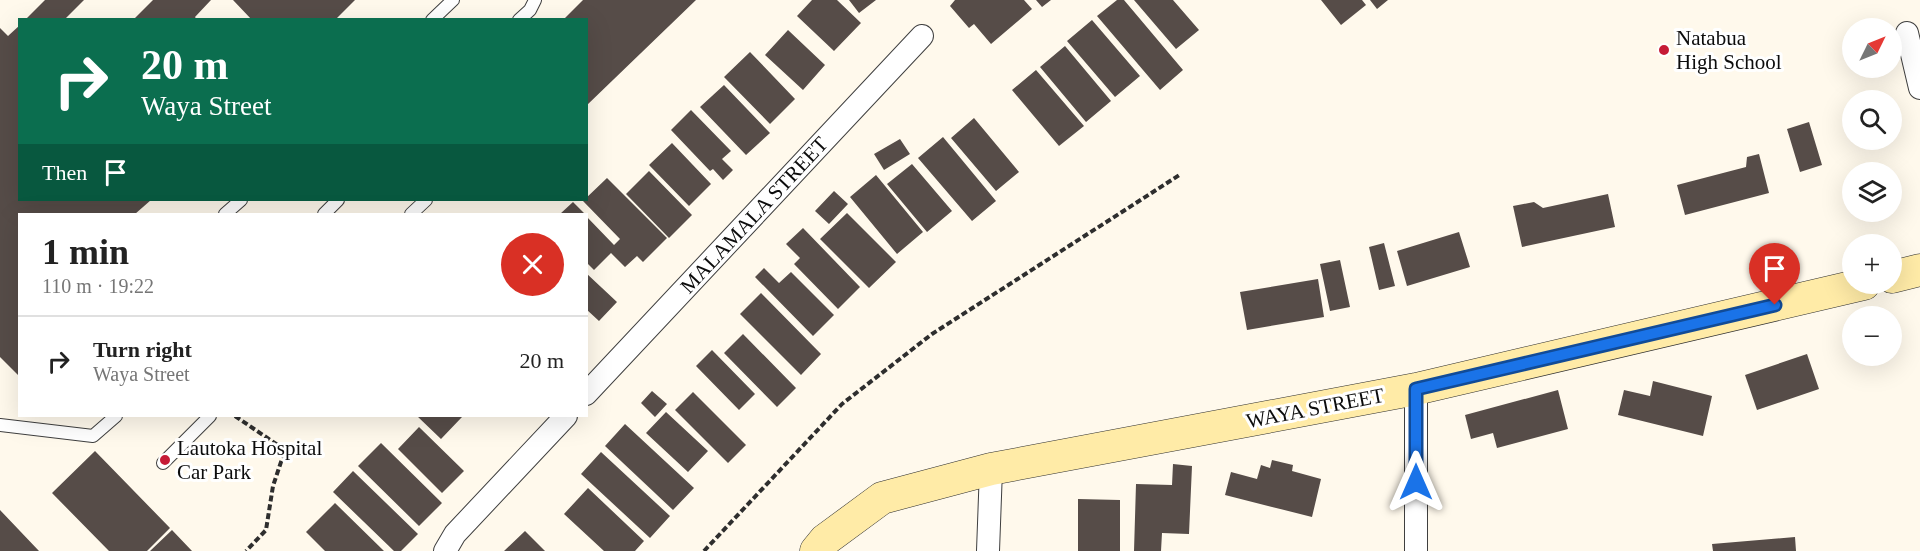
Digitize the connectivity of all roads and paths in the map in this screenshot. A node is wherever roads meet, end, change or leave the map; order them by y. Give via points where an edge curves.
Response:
1 (453, 0) edge
2 (535, 0) edge
3 (434, 18) edge
4 (521, 18) edge
5 (1907, 33) dead end
6 (922, 36) dead end
7 (1920, 88) edge
8 (1181, 174) dead end
9 (240, 201) edge
10 (338, 201) edge
11 (425, 201) edge
12 (226, 213) edge
13 (325, 213) edge
14 (412, 213) edge
15 (1920, 270) edge
16 (1902, 274) edge
17 (1842, 289) edge
18 (1416, 389) junction
19 (588, 392) edge
20 (115, 417) edge
21 (209, 417) edge
22 (236, 417) edge
23 (565, 417) edge
24 (0, 425) edge
25 (163, 464) dead end
26 (991, 469) junction
27 (246, 551) edge
28 (445, 551) edge
29 (704, 551) edge
30 (816, 551) edge
31 (988, 551) edge
32 (1416, 551) edge

1 - 3 lane
2 - 4 lane
5 - 7 street
6 - 19 street, MALAMALA STREET
8 - 29 path via 932,334 842,404
9 - 12 lane
10 - 13 lane
11 - 14 lane
15 - 16 main road
17 - 18 main road, WAYA STREET
18 - 26 main road, WAYA STREET
18 - 32 street
20 - 24 lane via 93,436
21 - 25 lane
22 - 27 path via 285,450 273,486 266,530
23 - 28 street via 455,534
26 - 30 main road, WAYA STREET via 882,498
26 - 31 street

